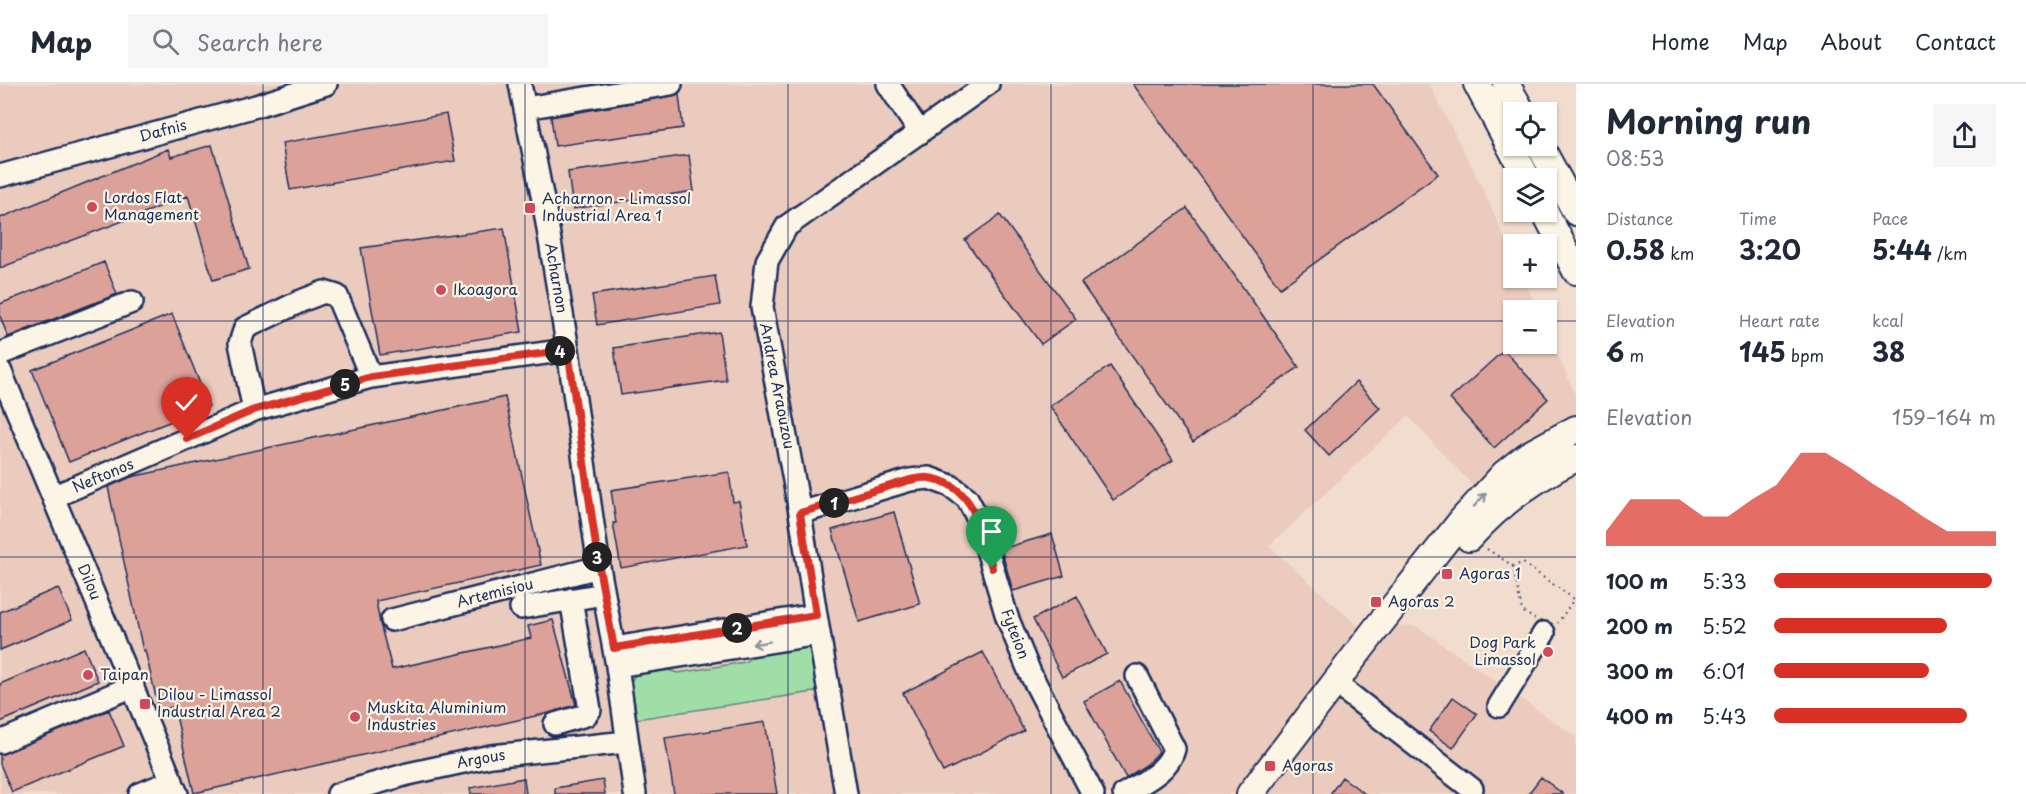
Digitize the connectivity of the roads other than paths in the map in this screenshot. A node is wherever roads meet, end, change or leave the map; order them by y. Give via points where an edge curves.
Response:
1 (326, 84) edge
2 (595, 84) edge
3 (671, 84) edge
4 (888, 84) edge
5 (988, 84) edge
6 (1478, 84) edge
7 (1506, 84) edge
8 (522, 96) edge
9 (1516, 102) edge
10 (920, 133) junction
11 (1545, 156) edge
12 (1522, 168) edge
13 (0, 176) edge
14 (1576, 212) edge
15 (1550, 222) edge
16 (1576, 271) edge
17 (132, 302) dead end
18 (568, 350) junction
19 (0, 354) edge
20 (0, 370) edge
21 (371, 377) junction
22 (254, 410) junction
23 (1576, 429) edge
24 (1576, 458) edge
25 (53, 497) junction
26 (800, 513) junction
27 (599, 567) junction
28 (604, 594) junction
29 (571, 599) junction
30 (521, 608) dead end
31 (392, 620) dead end
32 (817, 625) junction
33 (1545, 628) road end
34 (616, 657) junction
35 (1137, 676) dead end
36 (133, 686) junction
37 (1348, 693) junction
38 (1499, 706) dead end
39 (555, 724) dead end
40 (0, 742) edge
41 (627, 742) junction
42 (175, 787) edge
43 (1472, 789) dead end
44 (140, 794) edge
45 (338, 794) edge
46 (635, 794) edge
47 (846, 794) edge
48 (1093, 794) edge
49 (1124, 794) edge
50 (1250, 794) edge
51 (1271, 794) edge

1 - 13 street, Dafnis
2 - 8 street
3 - 8 street
4 - 10 street
5 - 10 street, Andrea Araouzou
6 - 12 main road
7 - 9 main road
8 - 18 street, Acharnon
10 - 26 street, Andrea Araouzou via 787,226 767,261 762,307
11 - 14 main road
15 - 16 main road
17 - 19 street
18 - 21 street, Neftonos
18 - 27 street, Acharnon
20 - 25 street, Dilou
21 - 22 street, Neftonos
21 - 22 street via 337,296 324,292 245,328 240,343
22 - 25 street, Neftonos
50 -> 23 main road via 1462,520 1504,474 1528,455
24 - 37 main road via 1534,482 1493,513 1421,596
25 - 36 street, Dilou
26 - 32 street, Andrea Araouzou
26 - 48 street, Fyteion via 910,480 929,478 951,486 967,498 978,519 1007,617 1030,673
27 - 28 street, Acharnon
27 - 31 street, Artemisiou
28 - 29 street
28 - 34 street, Acharnon
29 - 30 street
29 - 39 street via 590,710 586,715
32 - 34 street
32 - 47 street, Andrea Araouzou
33 - 38 street
34 - 41 street, Acharnon
35 - 49 street via 1174,749 1171,760 1160,771
36 - 40 street
36 - 42 street, Dilou
37 - 43 street
37 - 51 main road
41 - 45 street, Argous via 491,756
41 - 46 street, Acharnon
42 - 44 street

